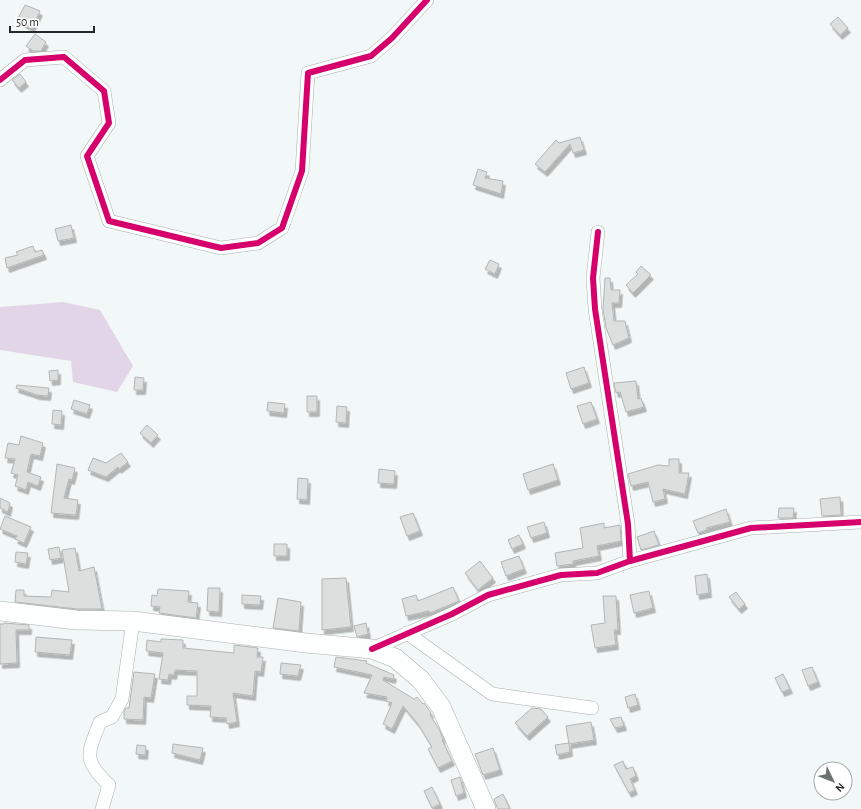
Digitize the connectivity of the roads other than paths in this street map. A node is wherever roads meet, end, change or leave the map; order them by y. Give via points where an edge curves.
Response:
1 (427, 0) edge
2 (0, 80) edge
3 (598, 232) dead end
4 (861, 522) edge
5 (630, 561) junction
6 (0, 611) edge
7 (133, 621) junction
8 (407, 633) junction
9 (372, 649) junction
10 (592, 708) dead end
11 (102, 809) edge
12 (486, 809) edge

1 - 2 street via 392,38 371,56 308,72 302,171 282,228 258,243 221,248 109,221 87,156 109,123 104,91 64,57 25,60
3 - 5 street via 593,278 595,309 628,524
4 - 5 street via 751,528
5 - 8 street via 597,573 561,575 488,595
6 - 7 main road via 76,620
7 - 9 main road
7 - 11 street via 122,699 112,717 100,722 89,750 91,765 109,785
8 - 9 street
8 - 10 street via 492,694
9 - 12 main road via 401,662 421,680 441,707

